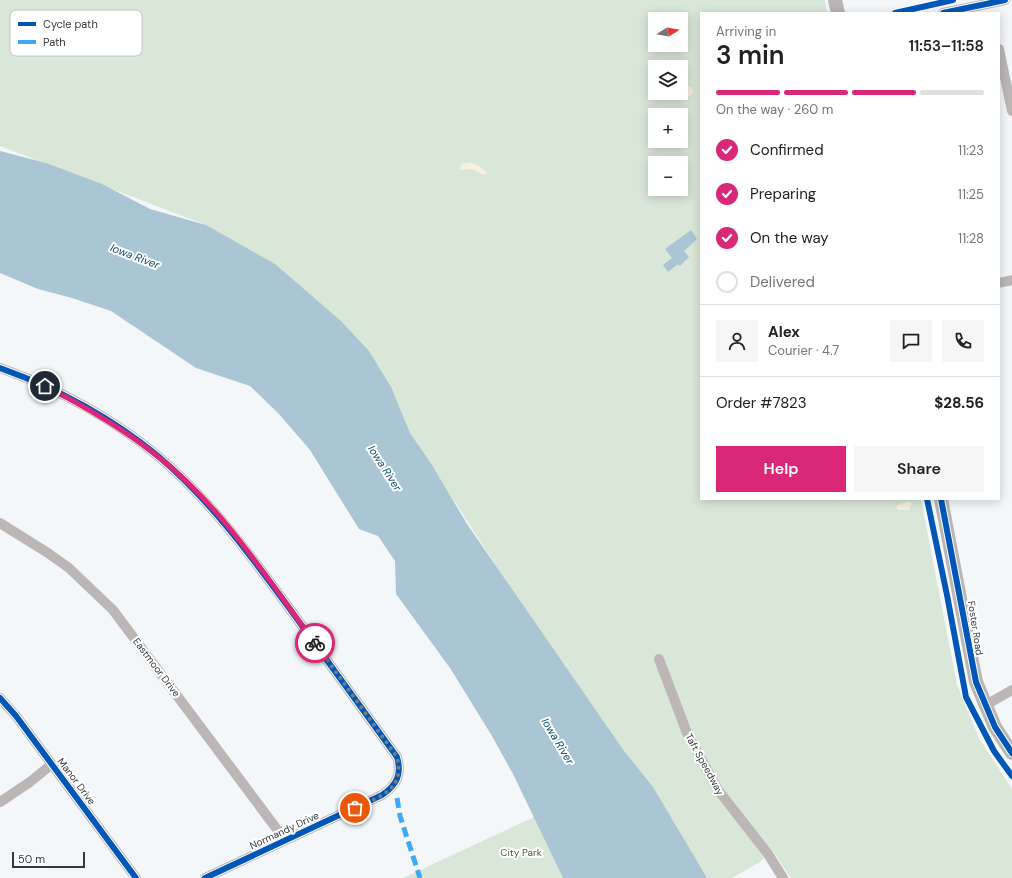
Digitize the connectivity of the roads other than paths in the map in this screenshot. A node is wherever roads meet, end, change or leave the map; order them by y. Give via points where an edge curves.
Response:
1 (835, 0) edge
2 (1005, 0) edge
3 (990, 8) edge
4 (838, 12) edge
5 (952, 12) edge
6 (1000, 54) edge
7 (1012, 111) edge
8 (1012, 280) edge
9 (1000, 283) edge
10 (0, 368) edge
11 (941, 500) edge
12 (0, 523) edge
13 (659, 659) dead end
14 (1012, 690) edge
15 (0, 698) edge
16 (984, 706) junction
17 (1012, 753) edge
18 (52, 764) junction
19 (0, 802) edge
20 (285, 840) junction
21 (136, 878) edge
22 (205, 878) edge
23 (783, 878) edge

1 - 4 street
2 - 3 street
3 - 5 street
6 - 7 street
8 - 9 street
10 - 20 street, Normandy Drive via 45,386 85,406 116,426 157,456 208,503 249,553 397,757 399,775 391,789
11 - 16 street, Foster Road via 972,663
12 - 20 street, Eastmoor Drive via 69,568 113,610
13 - 23 street, Taft Speedway via 687,733 718,790 768,854
14 - 16 street
15 - 18 street, Manor Drive
16 - 17 street, Foster Road
18 - 19 street
18 - 21 street, Manor Drive
20 - 22 street, Normandy Drive

